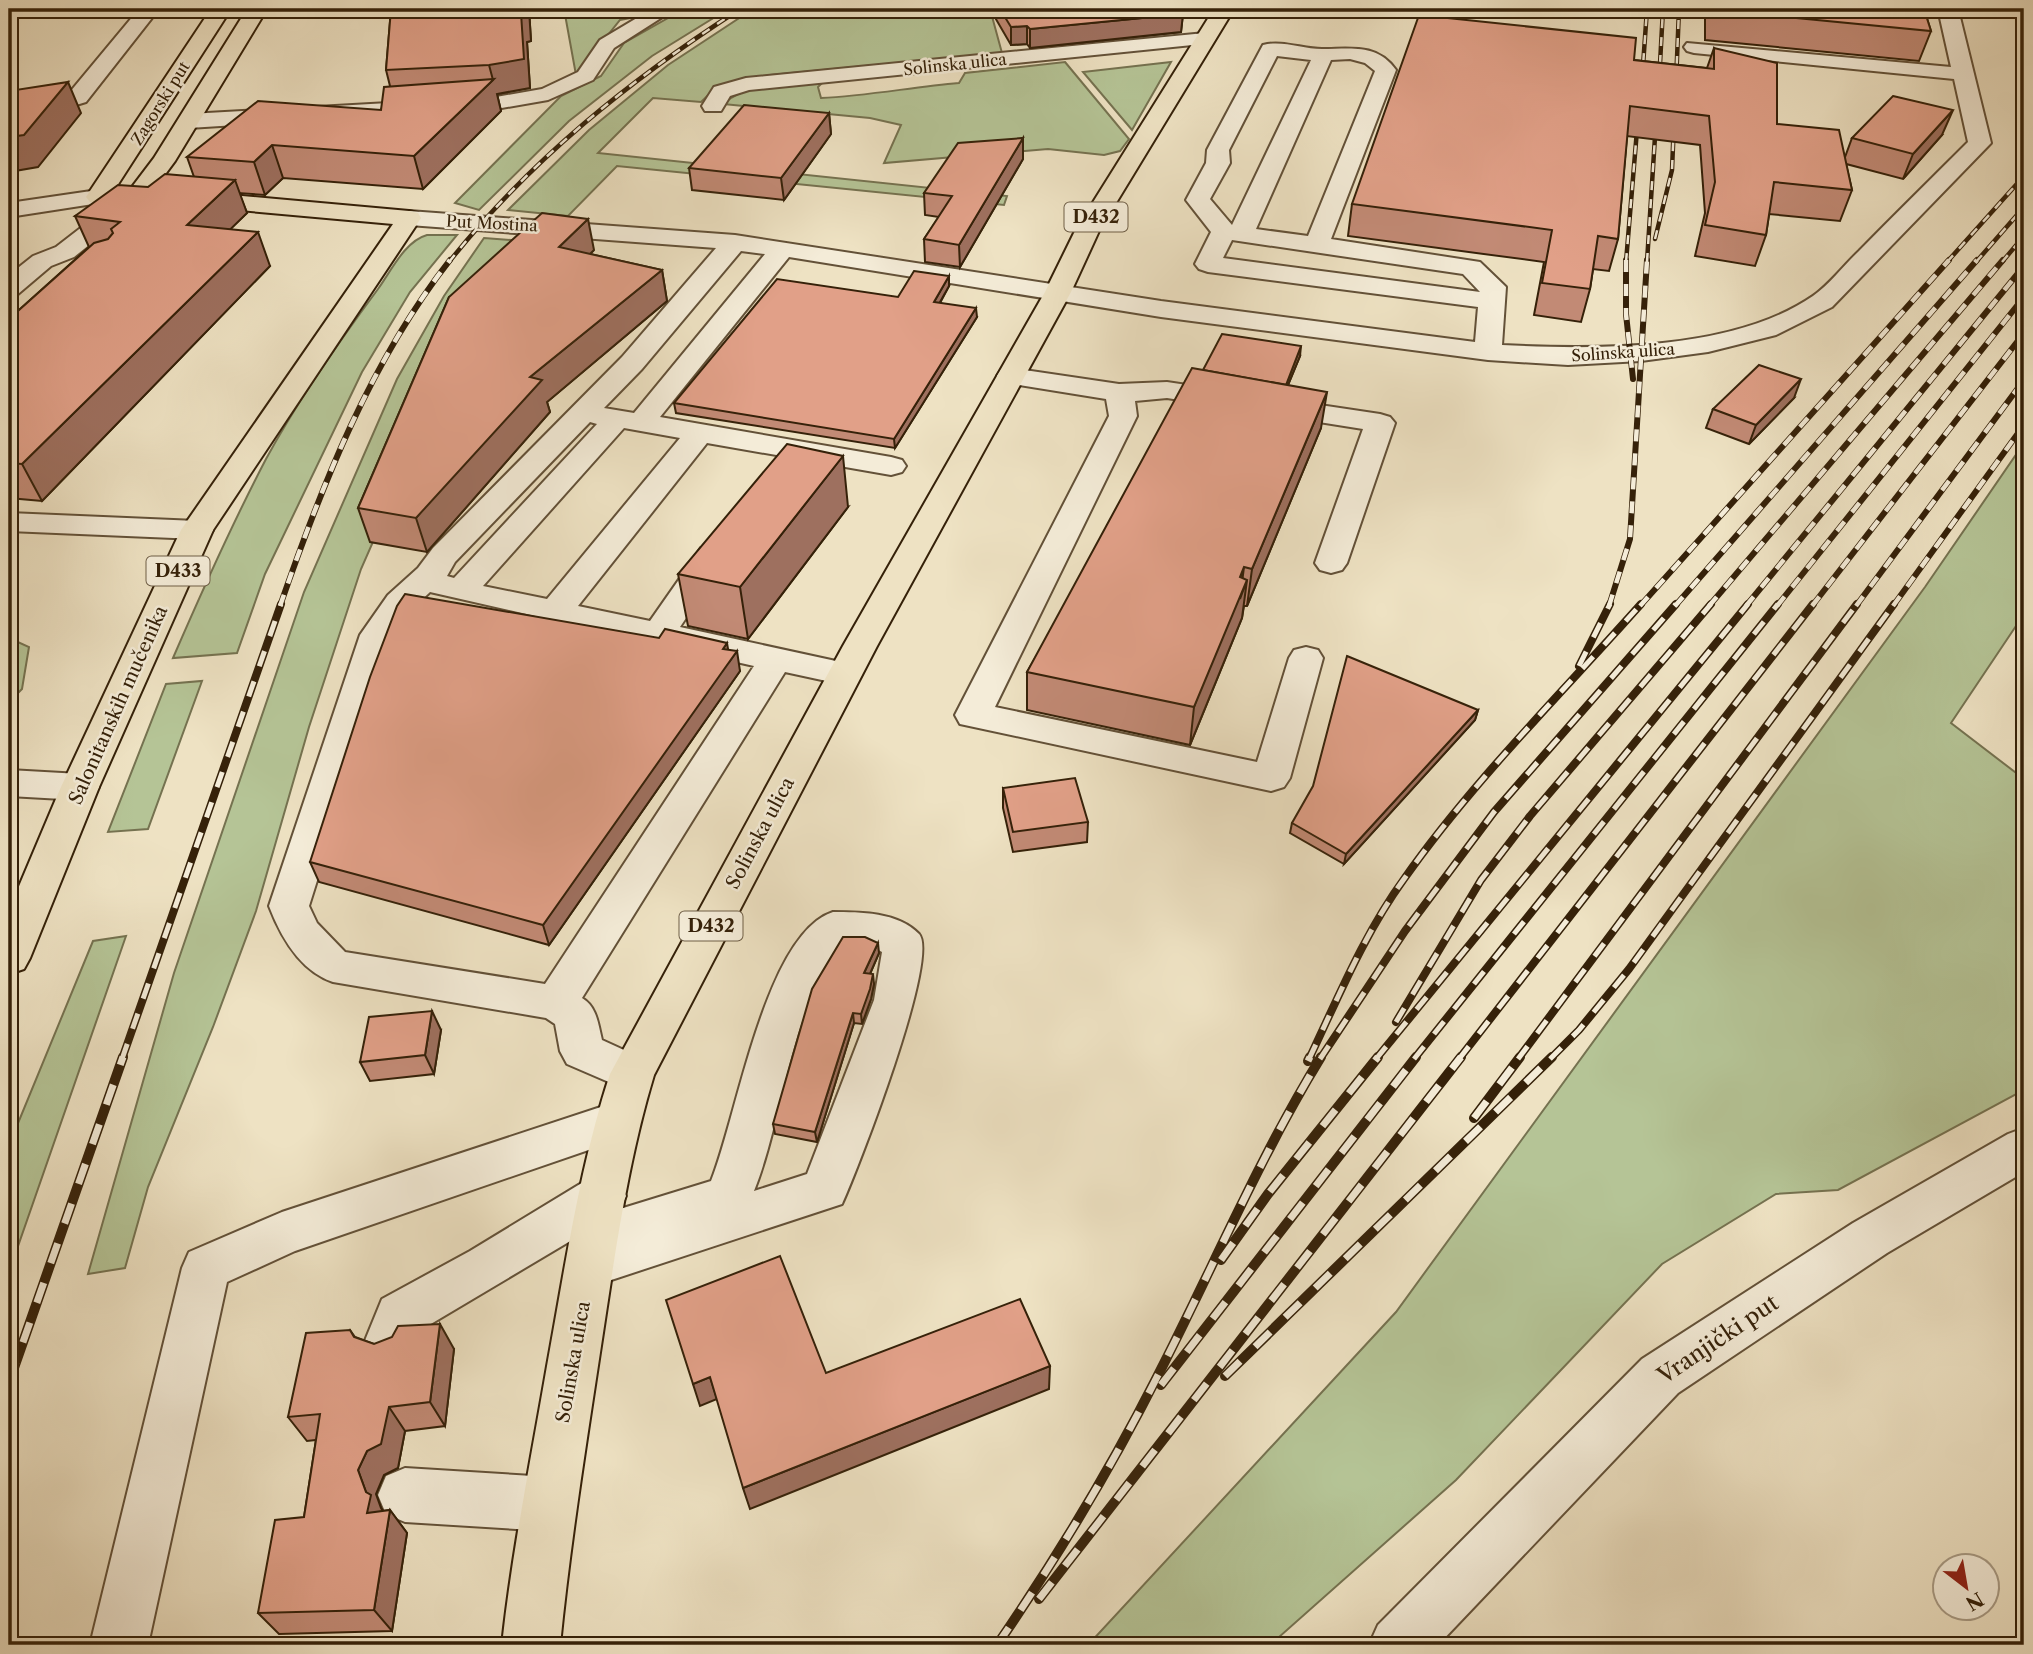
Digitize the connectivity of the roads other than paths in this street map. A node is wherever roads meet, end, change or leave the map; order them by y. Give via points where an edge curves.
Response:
1 (149, 9) edge
2 (221, 9) edge
3 (257, 9) edge
4 (665, 9) edge
5 (1224, 9) edge
6 (1948, 9) edge
7 (1205, 39) junction
8 (1694, 47) dead end
9 (1323, 55) junction
10 (1963, 74) junction
11 (713, 106) dead end
12 (9, 111) edge
13 (189, 121) junction
14 (139, 194) junction
15 (99, 197) junction
16 (9, 210) edge
17 (409, 218) junction
18 (1232, 232) junction
19 (735, 242) junction
20 (1317, 244) junction
21 (783, 248) junction
22 (42, 261) junction
23 (9, 263) edge
24 (1208, 264) junction
25 (89, 265) edge
26 (9, 290) edge
27 (1058, 292) junction
28 (46, 295) edge
29 (1492, 302) junction
30 (1444, 312) junction
31 (1488, 352) junction
32 (1011, 376) junction
33 (1119, 393) junction
34 (586, 413) junction
35 (630, 419) junction
36 (700, 432) junction
37 (891, 466) dead end
38 (9, 522) edge
39 (197, 530) junction
40 (726, 535) edge
41 (1331, 563) dead end
42 (445, 583) junction
43 (555, 612) junction
44 (657, 634) junction
45 (1306, 657) dead end
46 (776, 659) junction
47 (845, 674) junction
48 (9, 783) edge
49 (80, 787) junction
50 (9, 958) edge
51 (555, 1003) junction
52 (632, 1074) junction
53 (616, 1121) junction
54 (2024, 1148) edge
55 (595, 1233) junction
56 (389, 1343) edge
57 (405, 1495) dead end
58 (549, 1504) junction
59 (532, 1633) edge
60 (1402, 1643) edge
61 (119, 1645) edge

1 - 12 street via 78,97
2 - 15 main road, Zagorski put
3 - 13 main road, Zagorski put
4 - 13 street via 607,44 586,76 548,94 496,103
5 - 7 main road, Solinska ulica / D432
6 - 10 street, Solinska ulica
7 - 11 street, Solinska ulica via 746,84 722,92
7 - 27 main road, Solinska ulica / D432 via 1087,231
8 - 10 street
9 - 18 street
9 - 18 street via 1270,49 1218,150 1218,163 1198,200
9 - 20 street via 1347,52 1375,58 1386,70
10 - 31 street, Solinska ulica via 1980,143 1823,301 1766,329 1708,344 1568,357
13 - 14 main road, Zagorski put
14 - 15 main road, Put Mostina
14 - 17 main road, Put Mostina
14 - 22 street via 65,252
15 - 16 street, Put Mostina
15 - 22 street via 45,248
17 - 19 street, Put Mostina
17 - 39 main road, Salonitanskih mučenika / D433
18 - 20 street
18 - 24 street
19 - 21 street, Put Mostina
19 - 34 street
20 - 29 street via 1471,267 1493,287
21 - 27 street, Put Mostina
21 - 35 street
22 - 23 street
22 - 25 street
22 - 26 street
24 - 30 street
24 - 30 street via 1198,292 1216,301 1413,326
26 - 28 street
27 - 31 street, Solinska ulica
27 - 32 main road, Solinska ulica / D432
29 - 30 street
29 - 31 street
32 - 33 street
32 - 47 main road, Solinska ulica / D432
33 - 41 street via 1167,390 1380,423
33 - 45 street via 1123,416 973,715 1271,778
34 - 35 street
34 - 42 street via 444,555
35 - 36 street
35 - 42 street
36 - 37 street via 779,459
36 - 43 street
38 - 39 street
39 - 49 main road, Salonitanskih mučenika / D433
40 - 44 street
42 - 43 street
42 - 51 street via 400,602 377,635 289,906 300,932 333,966
43 - 44 street
44 - 46 street
46 - 47 street
46 - 51 street
47 - 52 main road, Solinska ulica / D432
48 - 49 street
49 - 50 main road, Salonitanskih mučenika / D433
51 - 52 street via 575,1015 582,1051
52 - 53 main road, Solinska ulica / D432
53 - 55 main road, Solinska ulica / D432
53 - 61 street via 282,1234 206,1268
54 - 60 street, Vranjički put via 1870,1238 1660,1376
55 - 55 street via 825,1189 895,1000 904,945 873,928 833,928 808,956 772,1049 742,1162 727,1196
55 - 56 street via 487,1267 400,1315
55 - 58 main road, Solinska ulica / D432
57 - 58 street
58 - 59 main road, Solinska ulica / D432

